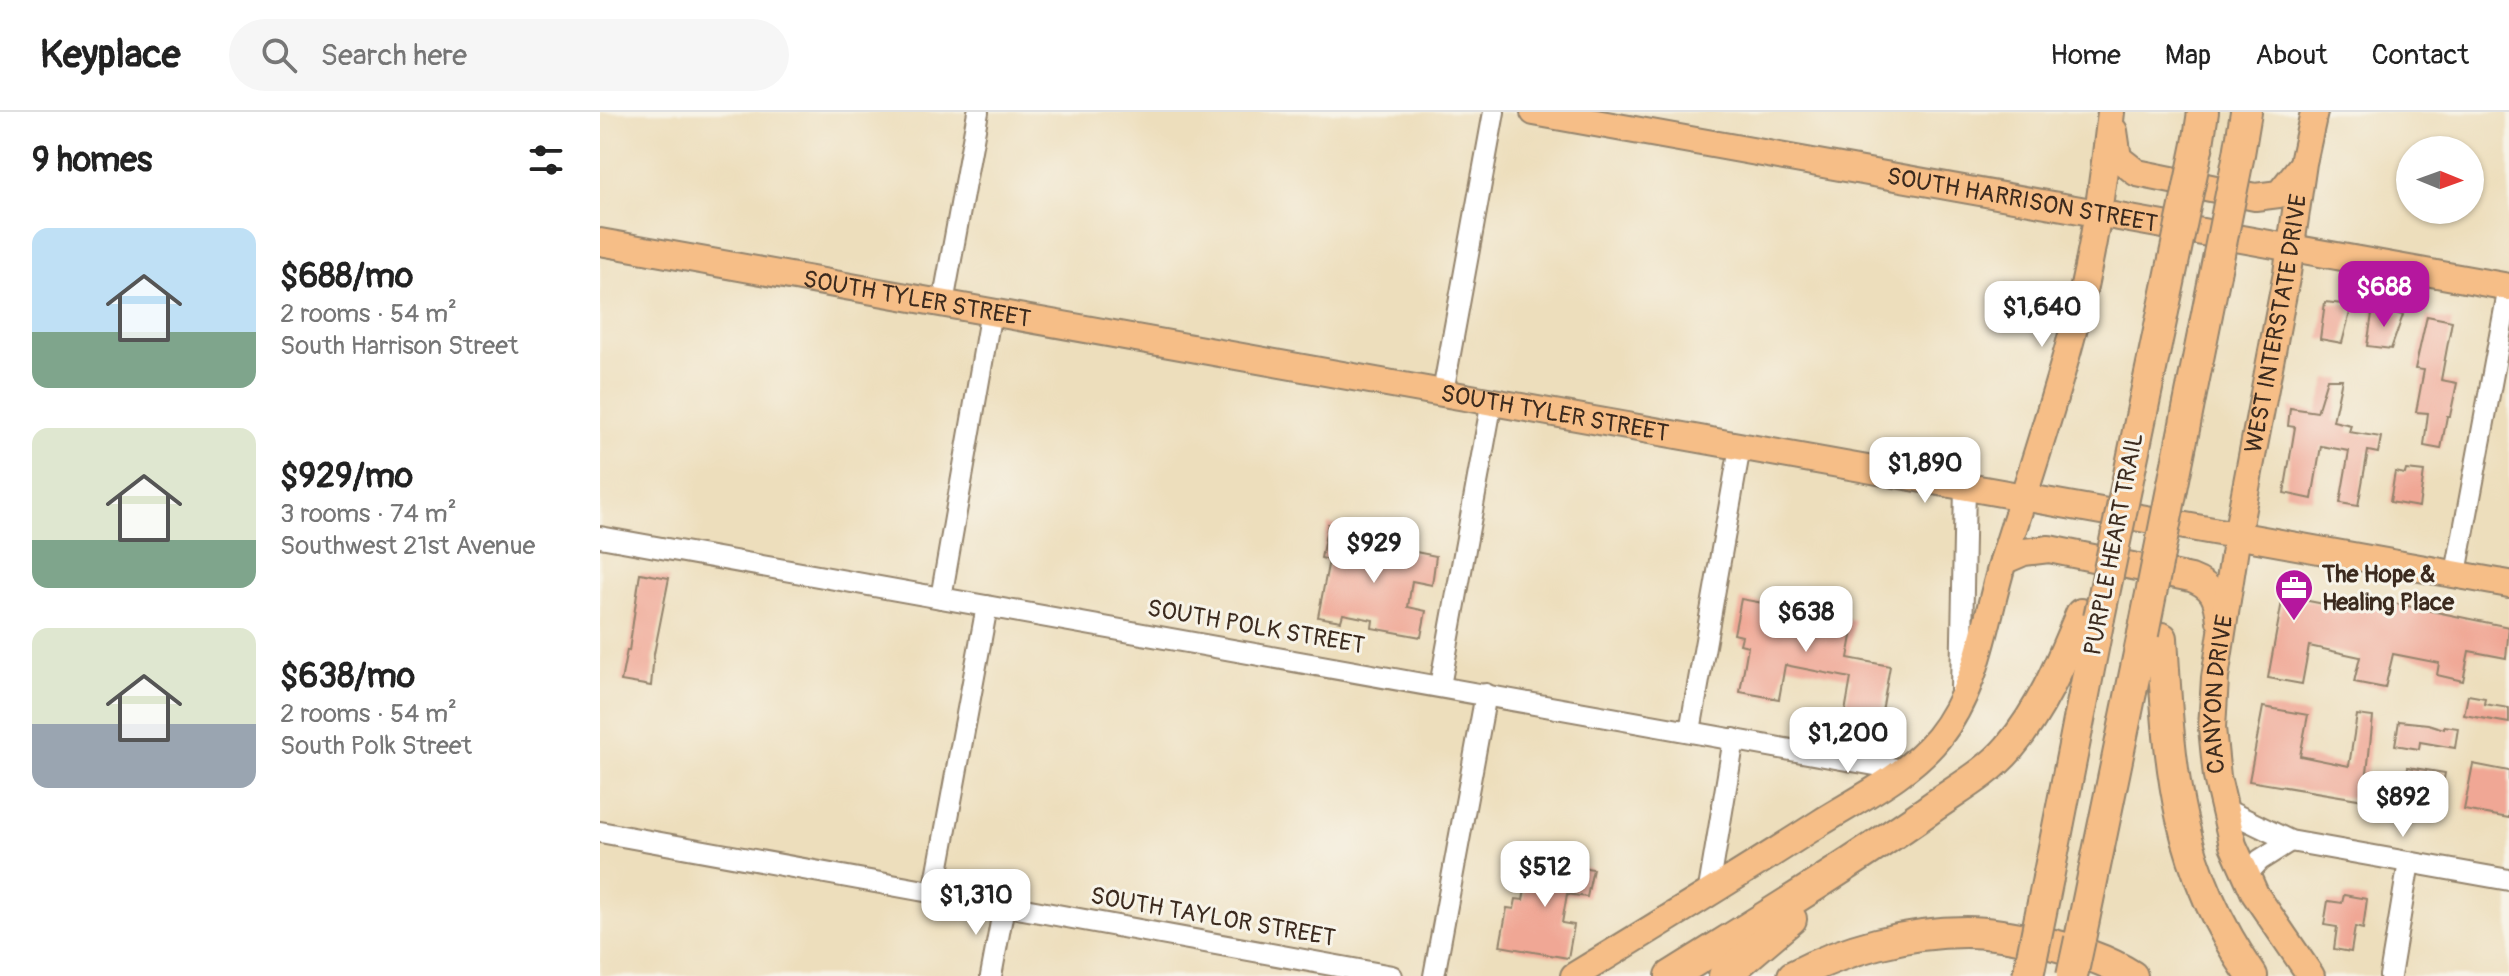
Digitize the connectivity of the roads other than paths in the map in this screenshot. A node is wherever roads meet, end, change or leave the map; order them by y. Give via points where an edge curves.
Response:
1 (978, 112) edge
2 (1494, 112) edge
3 (1534, 112) edge
4 (2111, 112) edge
5 (2203, 112) edge
6 (2246, 112) edge
7 (2314, 112) edge
8 (2303, 163) junction
9 (2098, 212) junction
10 (600, 242) edge
11 (2291, 247) junction
12 (2509, 287) edge
13 (943, 303) junction
14 (991, 311) junction
15 (1443, 392) junction
16 (1492, 401) junction
17 (1740, 447) junction
18 (1965, 486) junction
19 (2025, 495) junction
20 (2237, 535) junction
21 (600, 537) edge
22 (2003, 561) junction
23 (2456, 573) junction
24 (2509, 584) edge
25 (941, 598) junction
26 (987, 606) junction
27 (2090, 616) junction
28 (2153, 636) junction
29 (2221, 637) junction
30 (1440, 686) junction
31 (1486, 694) junction
32 (1961, 703) junction
33 (1690, 731) junction
34 (1734, 739) junction
35 (1903, 770) junction
36 (2224, 809) junction
37 (600, 832) edge
38 (2290, 841) junction
39 (1868, 852) junction
40 (2409, 862) junction
41 (2246, 875) junction
42 (2509, 880) edge
43 (934, 893) junction
44 (1708, 895) junction
45 (1004, 906) junction
46 (2080, 939) junction
47 (991, 976) edge
48 (1392, 976) edge
49 (1434, 976) edge
50 (1574, 976) edge
51 (1671, 976) edge
52 (1724, 976) edge
53 (1793, 976) edge
54 (2028, 976) edge
55 (2072, 976) edge
56 (2079, 976) edge
57 (2132, 976) edge
58 (2252, 976) edge
59 (2311, 976) edge
60 (2390, 976) edge

1 - 13 street
2 - 15 street
3 - 9 main road, SOUTH HARRISON STREET
4 - 8 main road via 2118,158 2137,173 2255,197 2279,194
4 - 9 main road
5 - 27 highway, PURPLE HEART TRAIL, bridge via 2122,501
6 - 28 highway, PURPLE HEART TRAIL, bridge via 2169,510
7 - 8 main road, WEST INTERSTATE DRIVE
8 - 11 main road, WEST INTERSTATE DRIVE
9 - 11 main road, SOUTH HARRISON STREET
9 - 19 main road via 2075,324
10 - 13 main road, SOUTH TYLER STREET
11 - 12 main road, SOUTH HARRISON STREET
11 - 20 main road, WEST INTERSTATE DRIVE
12 - 23 street
13 - 14 main road, SOUTH TYLER STREET
14 - 15 main road, SOUTH TYLER STREET
14 - 25 street
15 - 16 main road, SOUTH TYLER STREET
16 - 17 main road, SOUTH TYLER STREET
16 - 30 street
17 - 18 main road, SOUTH TYLER STREET
17 - 33 street
18 - 19 main road, SOUTH TYLER STREET
18 - 32 street
19 - 20 main road, SOUTH TYLER STREET
19 - 22 main road
20 - 23 main road, SOUTH TYLER STREET
20 - 29 main road, CANYON DRIVE
21 - 25 street, SOUTH POLK STREET
22 - 29 main road via 2049,549 2191,578 2215,595
22 - 32 main road
23 - 24 main road, SOUTH TYLER STREET
25 - 26 street, SOUTH POLK STREET
26 - 30 street, SOUTH POLK STREET
26 - 43 street
27 - 39 highway via 2030,722 2006,751
27 - 54 highway, PURPLE HEART TRAIL, bridge
28 - 46 highway, PURPLE HEART TRAIL
28 - 58 highway via 2172,777 2187,843 2206,896
29 - 36 main road, CANYON DRIVE via 2212,728
30 - 31 street, SOUTH POLK STREET
31 - 33 street, SOUTH POLK STREET
31 - 49 street
32 - 35 main road via 1937,739
33 - 34 street, SOUTH POLK STREET
34 - 35 street, SOUTH POLK STREET
34 - 44 street
35 - 44 main road
36 - 38 street
36 - 41 main road, CANYON DRIVE
37 - 43 street, SOUTH TAYLOR STREET
38 - 40 street
38 - 41 street
39 - 51 highway
39 - 52 highway
40 - 42 street
40 - 60 street
41 - 59 main road, CANYON DRIVE
43 - 45 street, SOUTH TAYLOR STREET
44 - 50 main road
45 - 47 street
45 - 48 street, SOUTH TAYLOR STREET
46 - 55 highway, PURPLE HEART TRAIL, bridge
46 - 56 highway, bridge
53 - 57 highway via 1867,947 1967,932 2075,950

